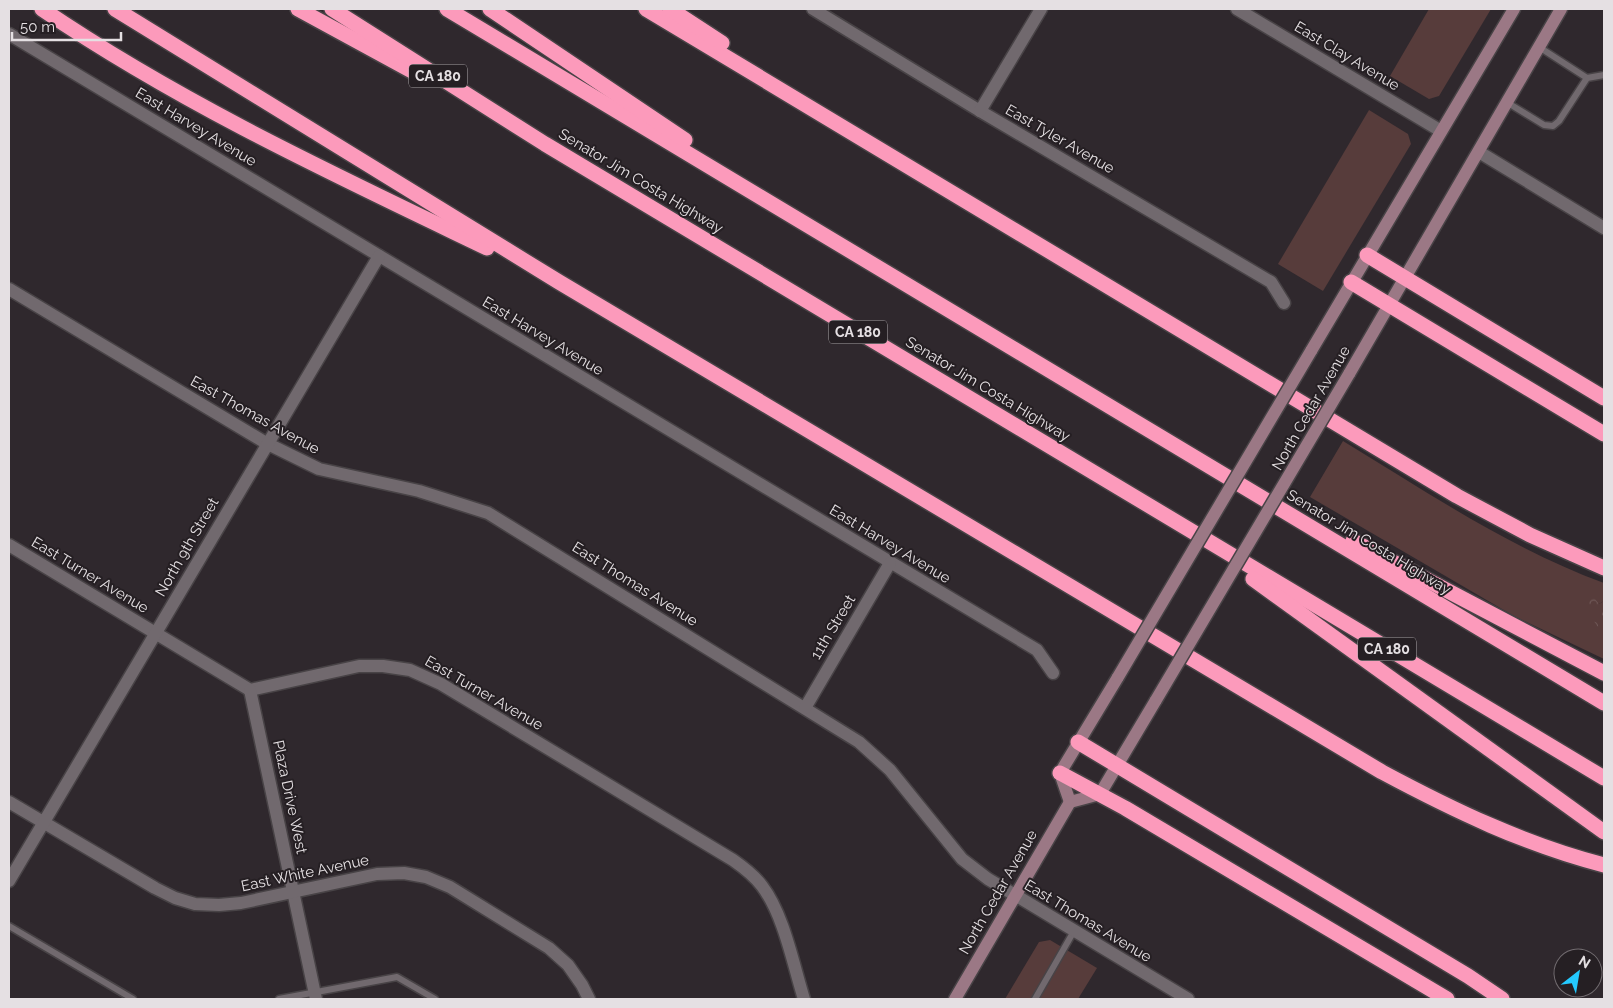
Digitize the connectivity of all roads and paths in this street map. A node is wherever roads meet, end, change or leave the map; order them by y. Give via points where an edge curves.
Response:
1 (42, 9) edge
2 (115, 9) edge
3 (298, 9) edge
4 (332, 9) edge
5 (447, 9) edge
6 (490, 9) edge
7 (646, 9) edge
8 (670, 9) edge
9 (813, 9) edge
10 (1041, 9) edge
11 (1237, 9) edge
12 (1514, 9) edge
13 (1561, 9) edge
14 (9, 34) edge
15 (1539, 47) junction
16 (1604, 75) edge
17 (1587, 78) junction
18 (1508, 103) junction
19 (980, 111) junction
20 (1441, 131) junction
21 (545, 144) junction
22 (883, 152) junction
23 (1480, 152) junction
24 (1604, 228) edge
25 (831, 238) junction
26 (1367, 255) junction
27 (379, 256) junction
28 (1405, 278) junction
29 (559, 282) junction
30 (1351, 282) junction
31 (9, 290) edge
32 (1284, 303) dead end
33 (1389, 305) junction
34 (1604, 398) edge
35 (1604, 434) edge
36 (266, 443) junction
37 (1208, 465) junction
38 (1170, 519) junction
39 (9, 545) edge
40 (890, 563) junction
41 (1604, 568) edge
42 (155, 633) junction
43 (1053, 673) dead end
44 (1604, 673) edge
45 (250, 690) junction
46 (1604, 703) edge
47 (804, 708) junction
48 (1078, 742) junction
49 (1117, 766) junction
50 (1060, 773) junction
51 (1604, 778) edge
52 (1100, 794) junction
53 (9, 802) edge
54 (1070, 802) junction
55 (42, 822) junction
56 (1604, 832) edge
57 (1604, 865) edge
58 (9, 881) edge
59 (294, 891) junction
60 (1015, 895) junction
61 (9, 926) edge
62 (1074, 931) junction
63 (315, 996) edge
64 (133, 999) edge
65 (279, 999) edge
66 (435, 999) edge
67 (589, 999) edge
68 (804, 999) edge
69 (955, 999) edge
70 (1035, 999) edge
71 (1188, 999) edge
72 (1447, 999) edge
73 (1502, 999) edge

1 - 29 highway via 141,72 235,124 342,179
2 - 29 highway
3 - 21 highway
4 - 21 highway, Senator Jim Costa Highway / CA 180
5 - 25 highway, Senator Jim Costa Highway
6 - 25 highway
7 - 22 highway
8 - 22 highway
9 - 19 street, East Tyler Avenue
10 - 19 street
11 - 20 street, East Clay Avenue
12 - 20 main road, North Cedar Avenue
13 - 15 main road, North Cedar Avenue
14 - 27 street, East Harvey Avenue
15 - 17 lane
15 - 18 main road, North Cedar Avenue
16 - 17 lane
17 - 18 lane via 1553,126 1544,125
18 - 23 main road, North Cedar Avenue
19 - 32 street, East Tyler Avenue via 1271,282
20 - 26 main road, North Cedar Avenue
21 - 38 highway, Senator Jim Costa Highway / CA 180
22 - 41 highway via 1457,496 1530,535
23 - 24 street
23 - 28 main road, North Cedar Avenue
25 - 37 highway, Senator Jim Costa Highway
26 - 28 highway
26 - 30 main road, North Cedar Avenue
27 - 36 street, North 9th Street
27 - 40 street, East Harvey Avenue
28 - 33 main road, North Cedar Avenue
28 - 34 highway
29 - 57 highway via 1373,767 1472,818 1530,842
30 - 33 highway
30 - 48 main road, North Cedar Avenue, bridge
31 - 36 street, East Thomas Avenue
33 - 35 highway
33 - 49 main road, North Cedar Avenue, bridge
36 - 42 street, North 9th Street
36 - 47 street, East Thomas Avenue via 319,469 419,491 488,512
37 - 44 highway
37 - 46 highway, Senator Jim Costa Highway
38 - 51 highway, Senator Jim Costa Highway / CA 180
38 - 56 highway
39 - 42 street, East Turner Avenue
40 - 43 street, East Harvey Avenue via 1037,650
40 - 47 street, 11th Street
42 - 45 street, East Turner Avenue
42 - 55 street, North 9th Street
45 - 59 street, Plaza Drive West
45 - 68 street, East Turner Avenue via 358,666 410,670 441,684 747,870 774,905
47 - 60 street, East Thomas Avenue via 859,742 890,770 962,859
48 - 49 highway
48 - 50 main road, North Cedar Avenue
49 - 52 main road, North Cedar Avenue
49 - 73 highway
50 - 52 highway
50 - 54 main road
52 - 54 main road
52 - 72 highway
53 - 55 street, East White Avenue
54 - 60 main road, North Cedar Avenue
55 - 58 street, North 9th Street
55 - 59 street, East White Avenue via 155,888 195,904 240,903
59 - 63 street, Plaza Drive West
59 - 67 street, East White Avenue via 377,874 426,877 450,887 548,948 568,965
60 - 62 street, East Thomas Avenue
60 - 69 main road, North Cedar Avenue
61 - 64 lane
62 - 70 lane
62 - 71 street, East Thomas Avenue
63 - 65 lane
63 - 66 lane via 397,977

